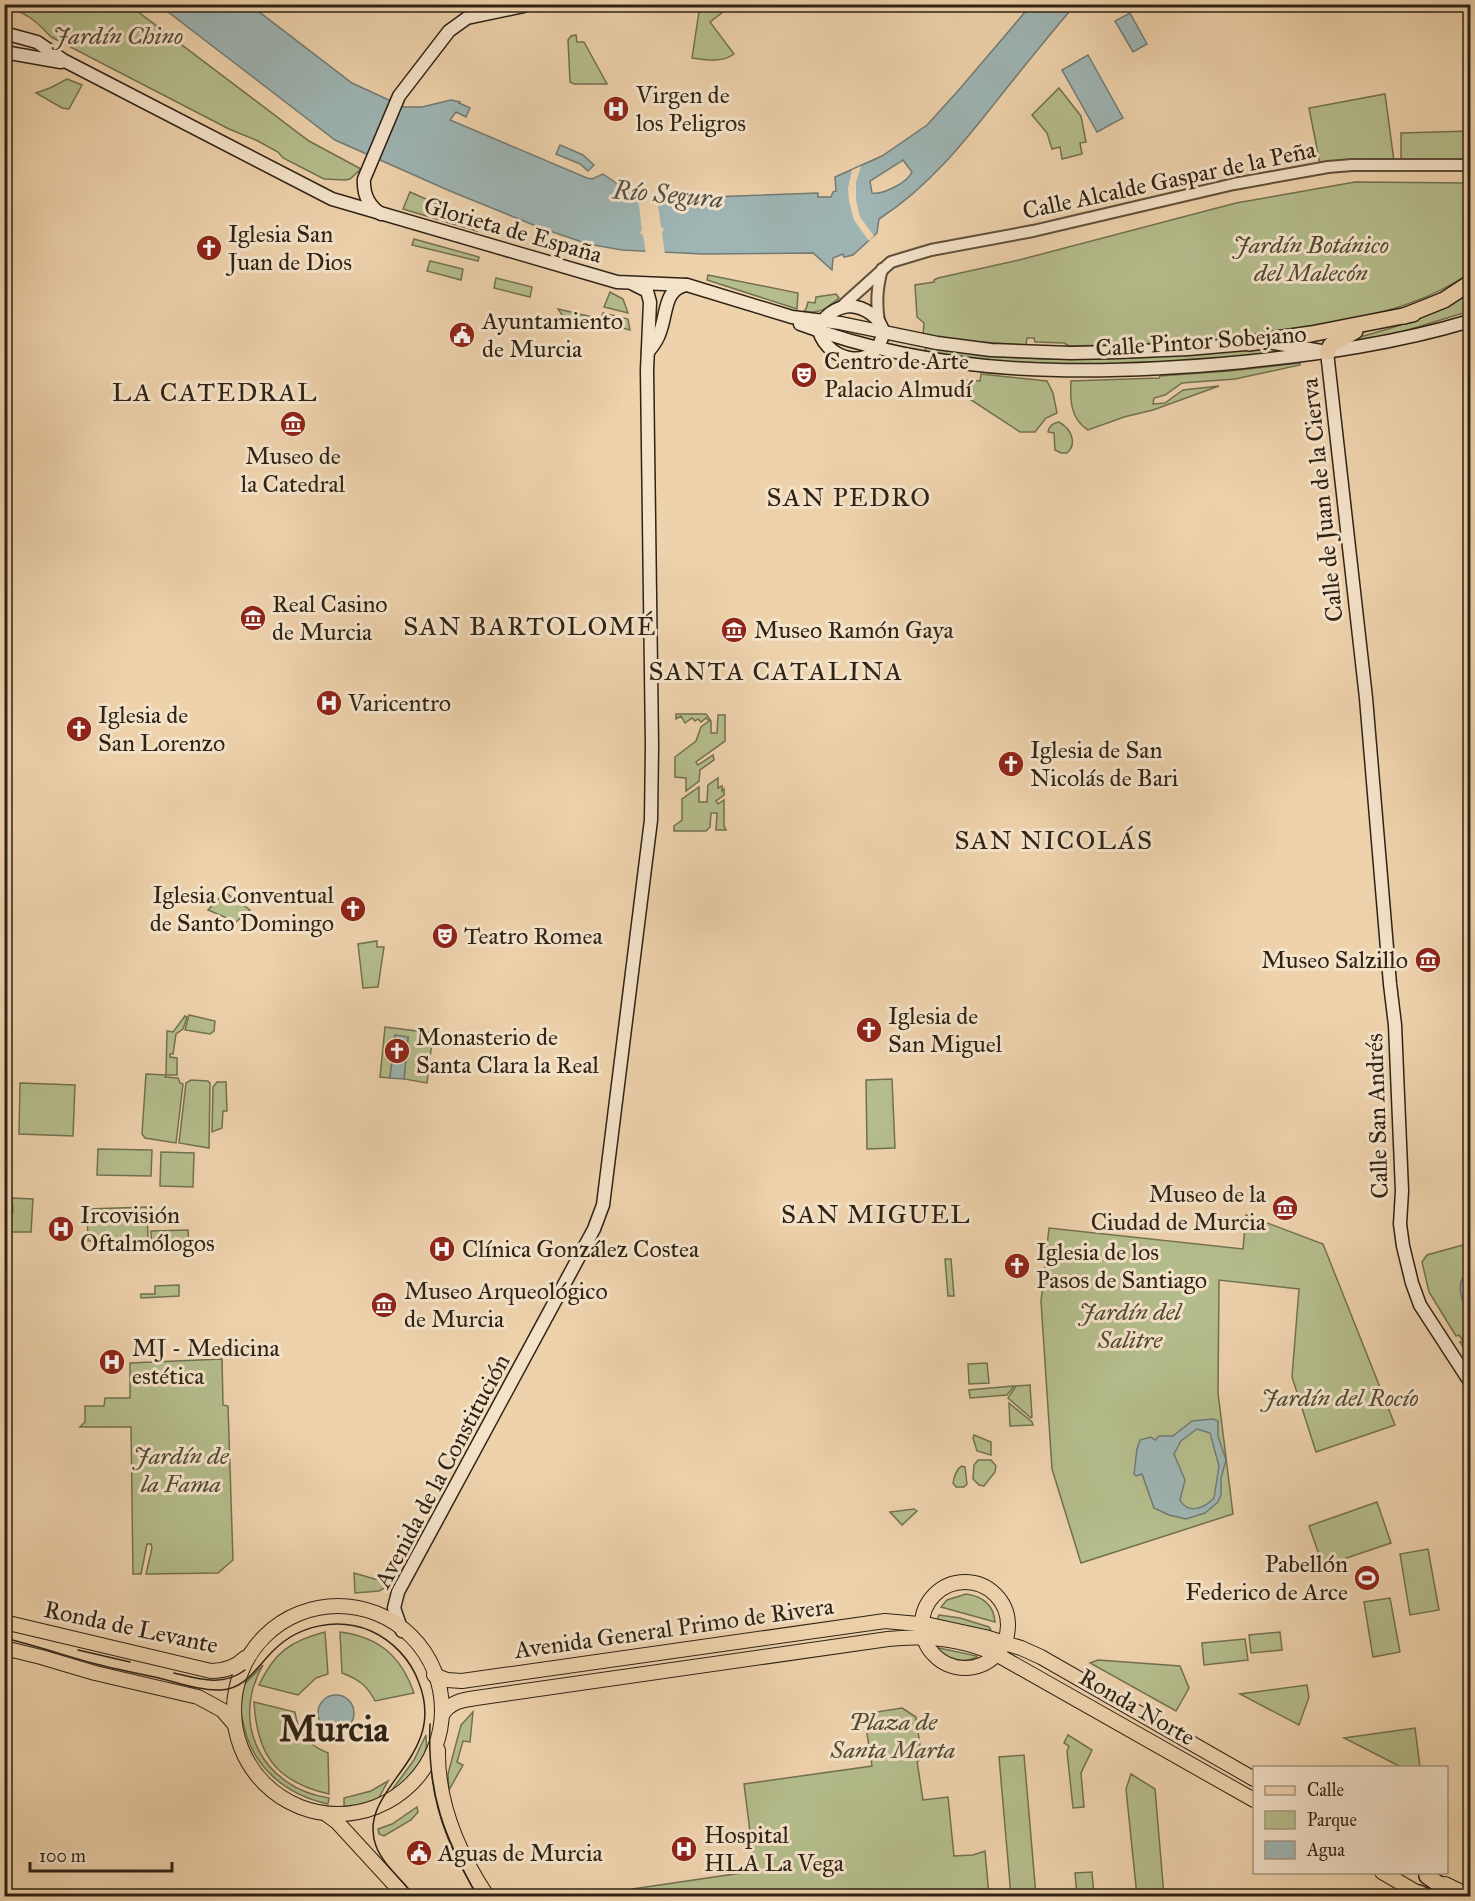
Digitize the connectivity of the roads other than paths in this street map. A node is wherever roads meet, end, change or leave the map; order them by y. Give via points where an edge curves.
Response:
1 (524, 5) edge
2 (4, 33) edge
3 (4, 52) edge
4 (74, 66) junction
5 (1470, 165) edge
6 (382, 215) junction
7 (882, 269) junction
8 (1470, 283) edge
9 (633, 284) junction
10 (687, 285) junction
11 (840, 308) junction
12 (1413, 314) junction
13 (1470, 321) edge
14 (821, 326) junction
15 (881, 327) junction
16 (1250, 344) junction
17 (878, 348) junction
18 (1326, 352) junction
19 (648, 353) junction
20 (1377, 838) joint
21 (1470, 1382) edge
22 (4, 1622) edge
23 (923, 1630) junction
24 (402, 1631) junction
25 (4, 1648) edge
26 (1000, 1648) junction
27 (245, 1658) junction
28 (434, 1675) junction
29 (442, 1715) junction
30 (236, 1728) junction
31 (438, 1738) junction
32 (1253, 1778) edge
33 (1253, 1799) edge
34 (313, 1809) junction
35 (1385, 1874) edge
36 (1424, 1874) edge
37 (1422, 1895) edge
38 (405, 1896) edge
39 (486, 1896) edge
40 (1456, 1896) edge
41 (1470, 1896) edge

1 - 6 main road via 456,24 398,97 363,183 366,196
2 - 4 main road via 41,44
3 - 4 main road
4 - 6 main road, Glorieta de España via 316,192
5 - 7 street, Calle Alcalde Gaspar de la Peña via 1328,167 931,250 891,262
6 - 9 main road, Glorieta de España
7 - 11 street, Calle Alcalde Gaspar de la Peña
7 - 15 street via 876,300
8 - 12 highway
9 - 10 main road, Glorieta de España
9 - 19 main road, Avenida de la Constitución via 644,288 650,298
10 - 14 main road, Glorieta de España
10 - 19 main road via 671,294 660,331
11 - 14 main road
11 - 15 main road via 855,306 868,311
12 - 16 highway
12 - 18 highway via 1343,336
13 - 18 main road
14 - 15 main road, Calle Pintor Sobejano
14 - 17 main road via 822,340 829,349 846,358 866,356
15 - 16 main road, Calle Pintor Sobejano via 923,341 969,348 1057,353
15 - 17 main road
16 - 18 main road, Calle Pintor Sobejano via 1283,344
17 - 18 main road, Calle Pintor Sobejano via 972,366 1059,371 1181,367
18 - 20 main road, Calle de Juan de la Cierva
19 - 24 main road, Avenida de la Constitución via 651,816 603,1205 573,1269 398,1592 394,1608
20 - 21 main road, Calle San Andrés via 1395,1025 1403,1246 1420,1305
22 - 27 main road, Ronda de Levante via 211,1671 224,1670
23 - 26 main road
23 - 26 main road via 937,1658 956,1666 978,1665
23 - 26 main road via 926,1605 935,1594 952,1585 973,1584 992,1592 1005,1608 1008,1626
23 - 28 main road, Avenida General Primo de Rivera via 885,1621 462,1681
23 - 29 main road, Avenida General Primo de Rivera via 888,1639 470,1699 452,1704
24 - 27 main road via 358,1610 320,1608 280,1624
24 - 28 main road via 422,1651
25 - 30 main road, Ronda de Levante via 198,1697 222,1710
26 - 32 main road, Ronda Norte via 1041,1657
26 - 33 main road, Ronda Norte
27 - 30 main road via 233,1691
28 - 29 main road
29 - 31 main road
30 - 34 main road via 246,1755 266,1781 283,1795
31 - 34 main road via 422,1775 389,1804 351,1814
31 - 39 main road via 439,1778 447,1816 467,1865
34 - 38 main road via 337,1822
35 - 37 main road
36 - 40 highway
36 - 41 main road

